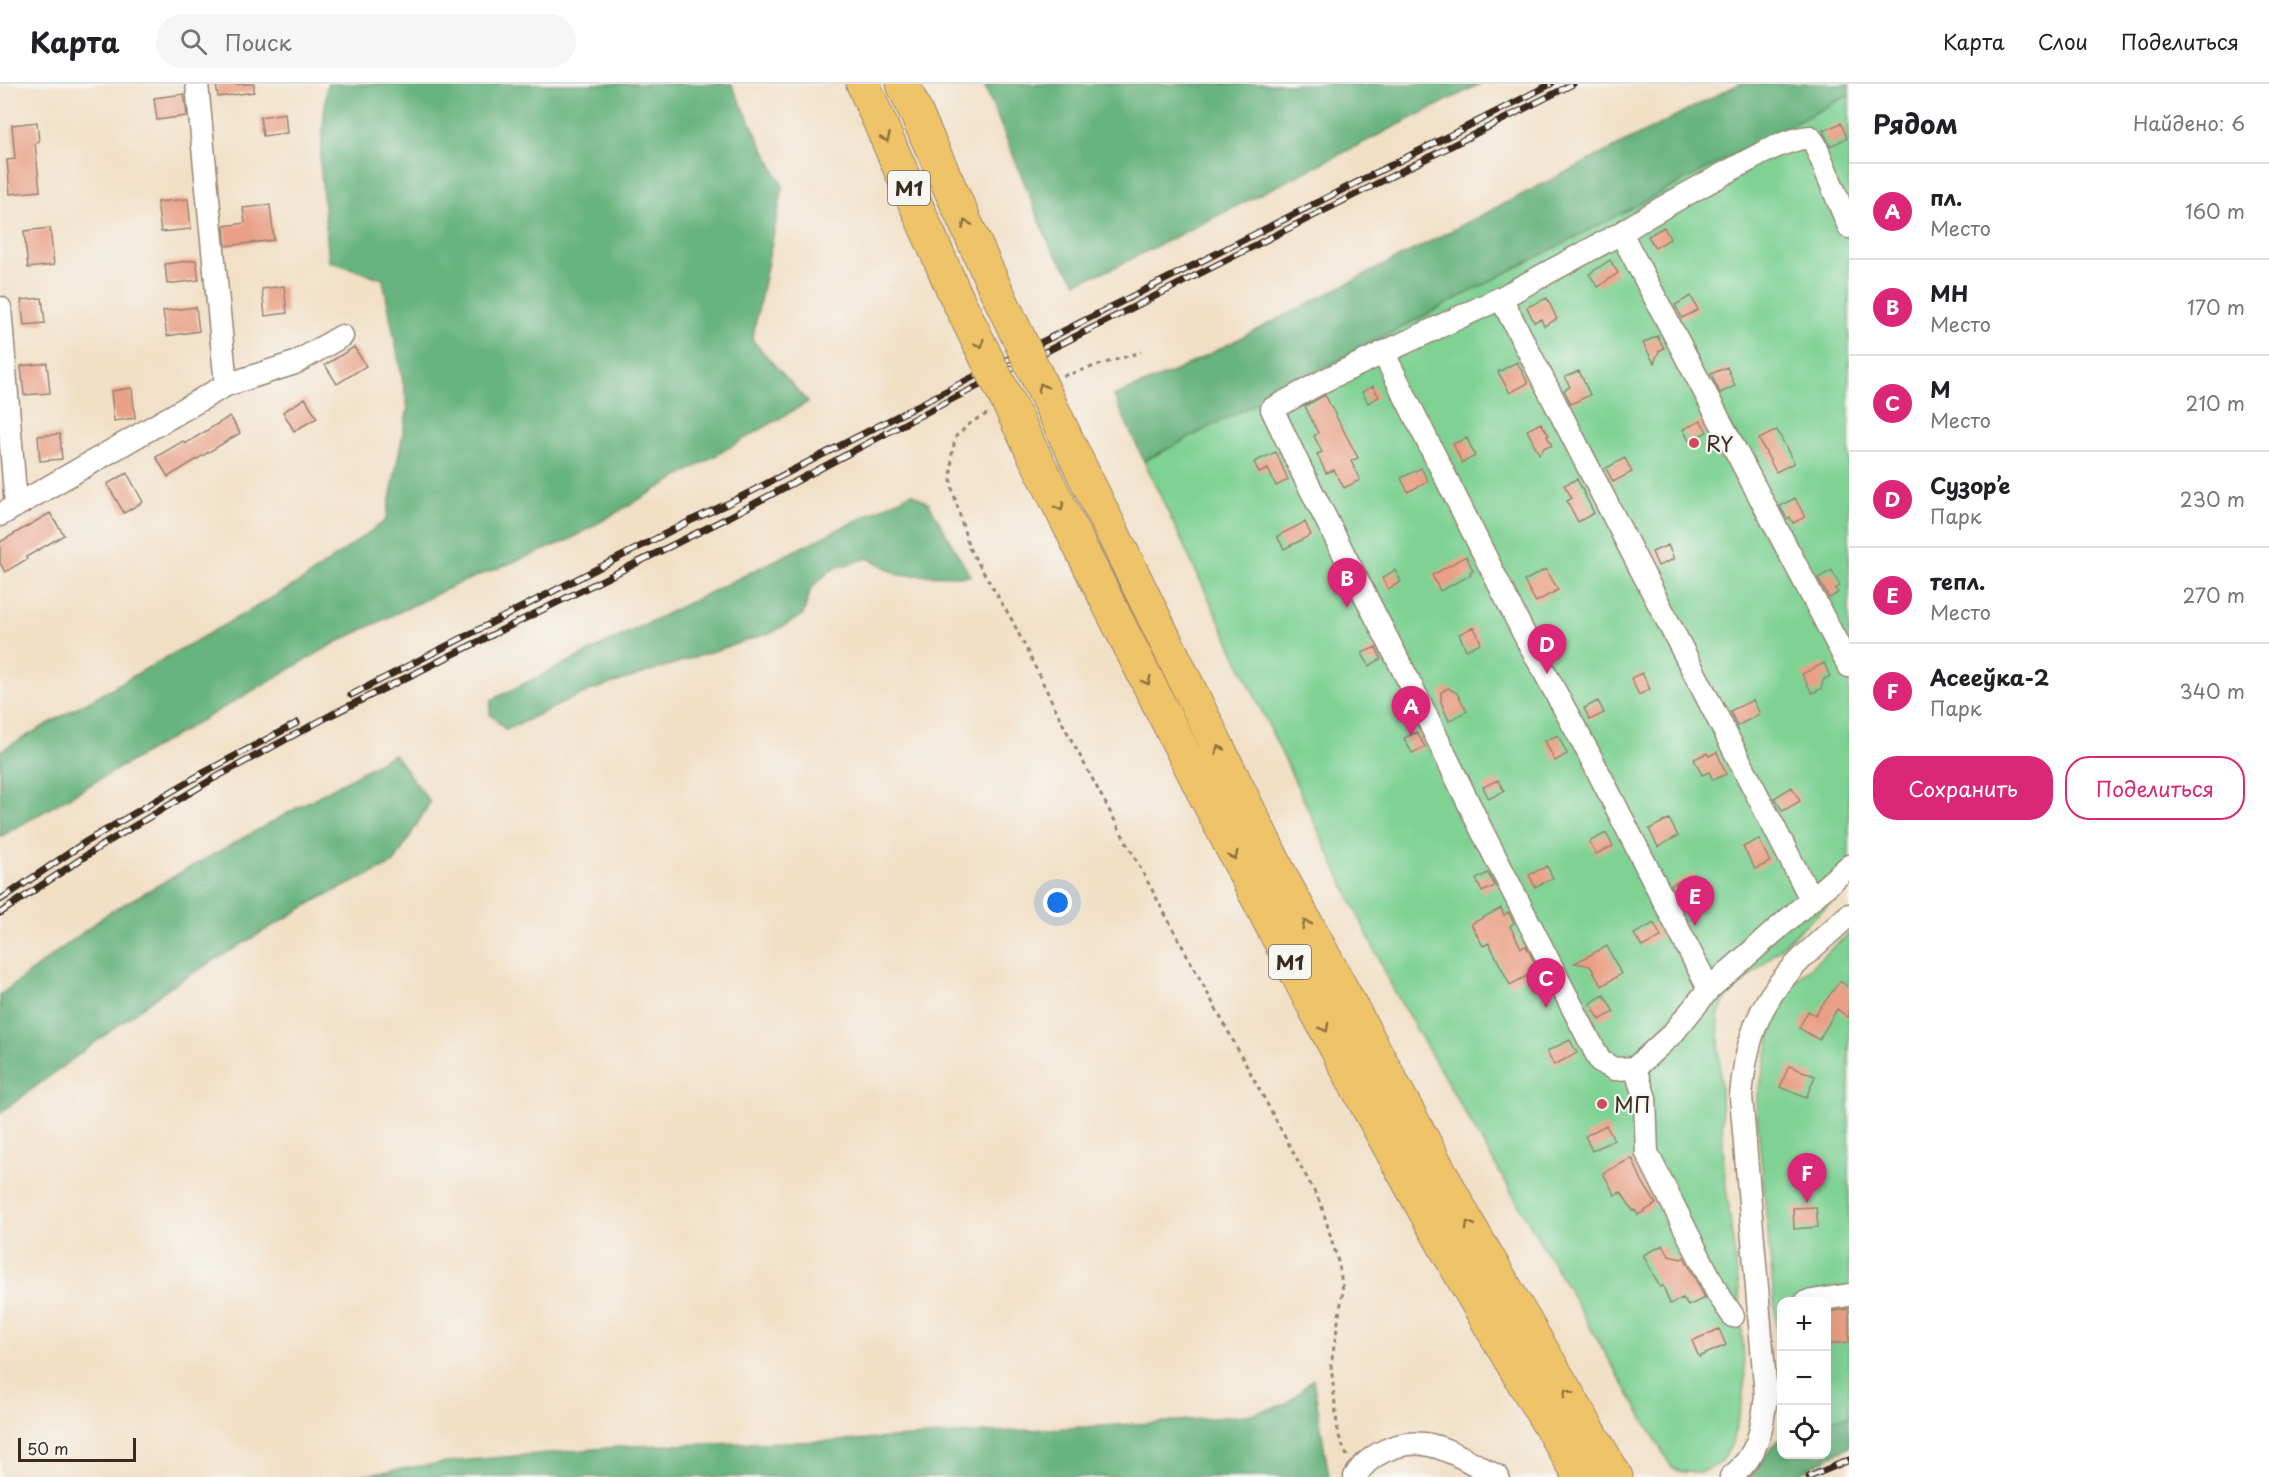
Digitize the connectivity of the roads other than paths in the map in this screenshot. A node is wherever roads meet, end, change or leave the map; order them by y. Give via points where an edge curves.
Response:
1 (197, 84) edge
2 (863, 84) edge
3 (903, 84) edge
4 (1849, 227) edge
5 (1621, 233) junction
6 (1501, 298) junction
7 (0, 308) edge
8 (342, 336) dead end
9 (1383, 352) junction
10 (226, 385) junction
11 (8, 511) edge
12 (1849, 666) edge
13 (1849, 866) edge
14 (1811, 899) junction
15 (1849, 915) edge
16 (1709, 989) junction
17 (1635, 1068) junction
18 (1849, 1295) edge
19 (1831, 1298) edge
20 (1733, 1316) dead end
21 (1582, 1459) edge
22 (1356, 1474) edge
23 (1498, 1477) edge
24 (1616, 1477) edge
25 (1731, 1477) edge

1 - 10 street
2 -> 21 highway, М1, bridge via 954,292 1257,901 1437,1234
21 -> 3 highway, М1, bridge via 1467,1222 1283,880 1067,440
4 - 5 street via 1810,137 1762,153
5 - 6 street
5 - 12 street
6 - 9 street
6 - 14 street
7 - 11 street
8 - 10 street via 295,363
9 - 16 street via 1527,640
9 - 17 street via 1272,409 1600,1061 1614,1069
10 - 11 street
13 - 14 street
14 - 16 street
15 - 25 street via 1794,964 1768,997 1752,1032 1744,1064 1741,1096 1766,1396 1758,1441 1749,1461
16 - 17 street via 1673,1033
17 - 20 street via 1645,1098 1647,1154
18 - 19 street
21 - 24 highway, М1
22 - 23 street via 1378,1453 1424,1444

